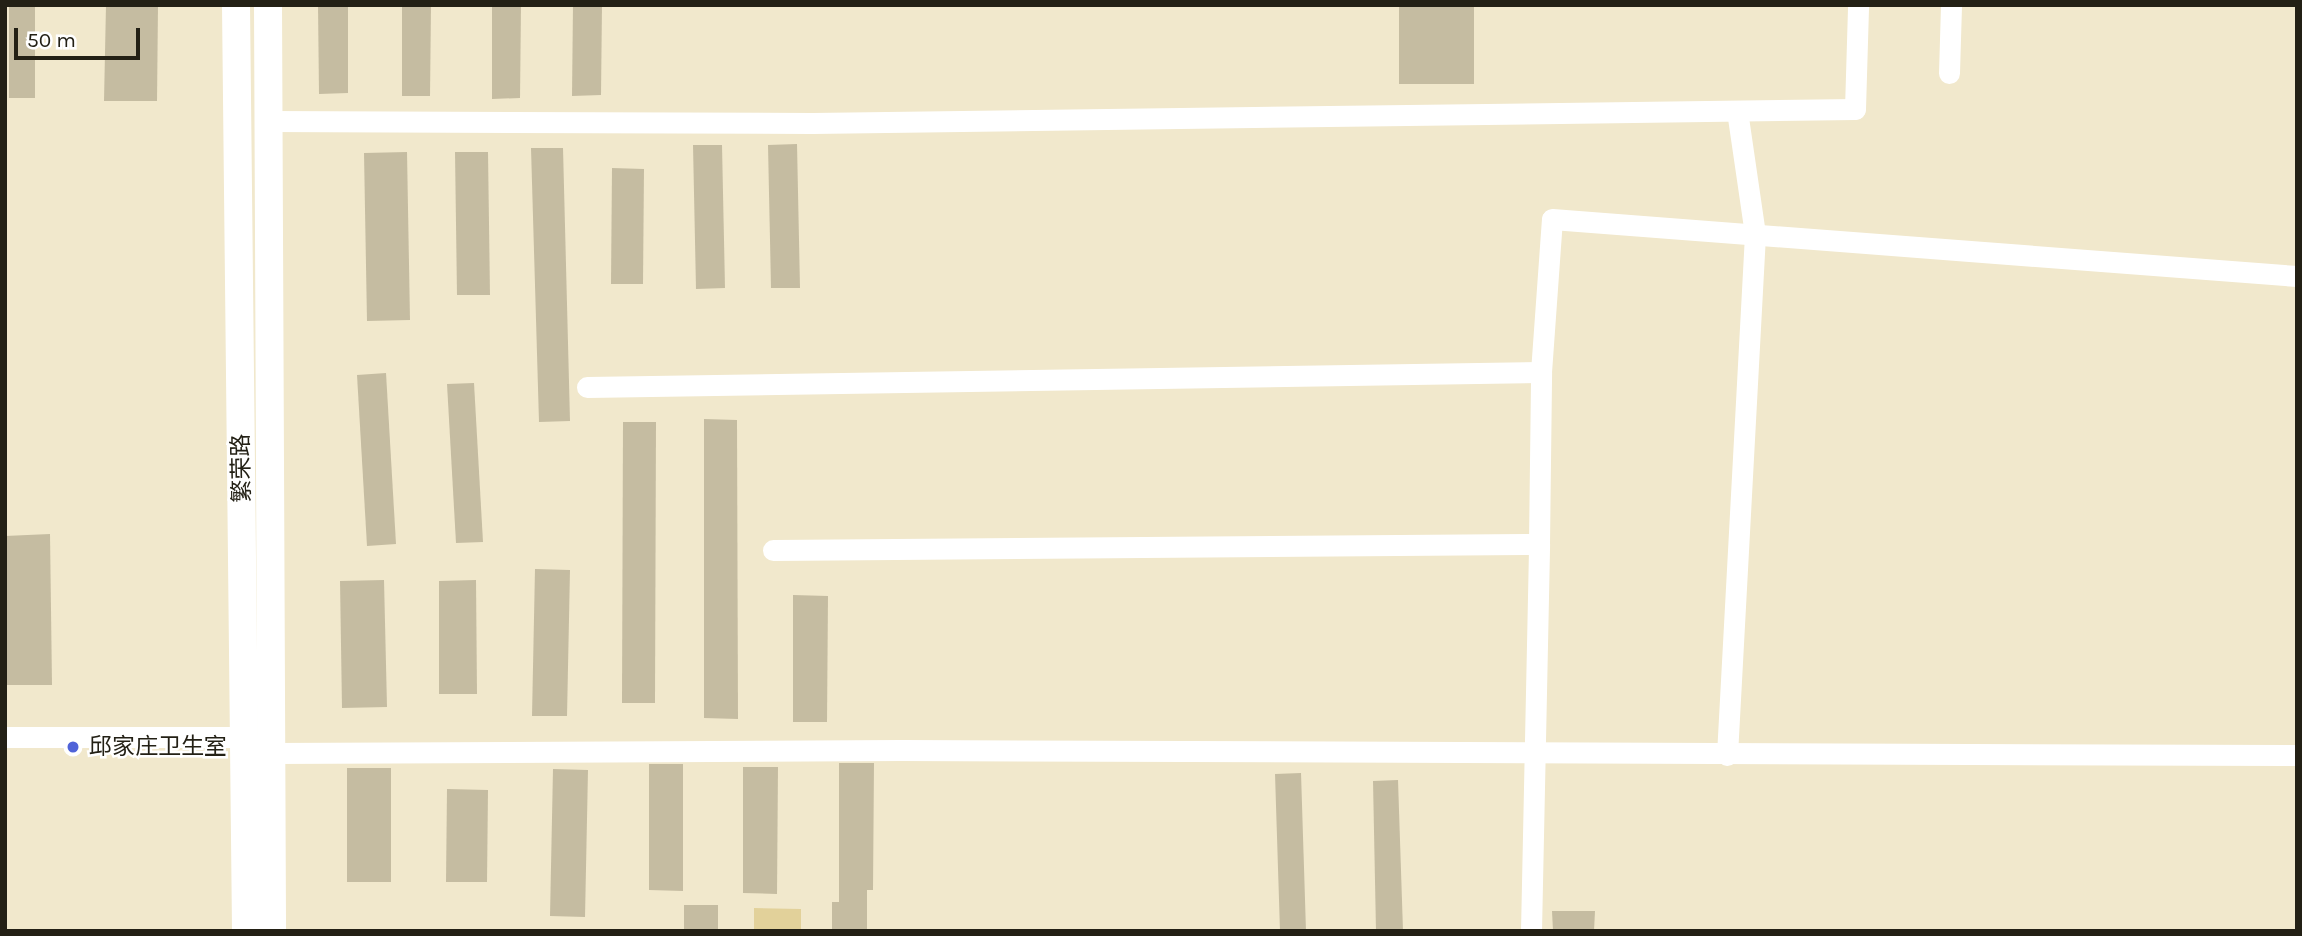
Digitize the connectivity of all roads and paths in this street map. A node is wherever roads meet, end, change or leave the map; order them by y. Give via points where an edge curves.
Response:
1 (236, 5) edge
2 (268, 5) edge
3 (1858, 5) edge
4 (1951, 5) edge
5 (1949, 73) dead end
6 (1737, 111) junction
7 (268, 121) junction
8 (1755, 234) junction
9 (2297, 276) edge
10 (1541, 372) junction
11 (587, 387) dead end
12 (1539, 544) junction
13 (773, 550) dead end
14 (5, 737) edge
15 (245, 737) junction
16 (272, 754) junction
17 (1533, 755) junction
18 (1727, 755) junction
19 (2297, 755) edge
20 (246, 931) edge
21 (272, 931) edge
22 (1531, 931) edge

1 - 15 main road, 繁荣路
2 - 7 main road, 繁荣路
3 - 6 street via 1855,109
4 - 5 street
6 - 7 street via 812,123
6 - 8 street
7 - 16 main road, 繁荣路
8 - 9 street
8 - 10 street via 1552,219
8 - 18 street
10 - 11 street
10 - 12 street
12 - 13 street
12 - 17 street
14 - 15 street
15 - 20 main road, 繁荣路
16 - 17 street via 901,750
16 - 21 main road, 繁荣路
17 - 18 street
17 - 22 street
18 - 19 street

